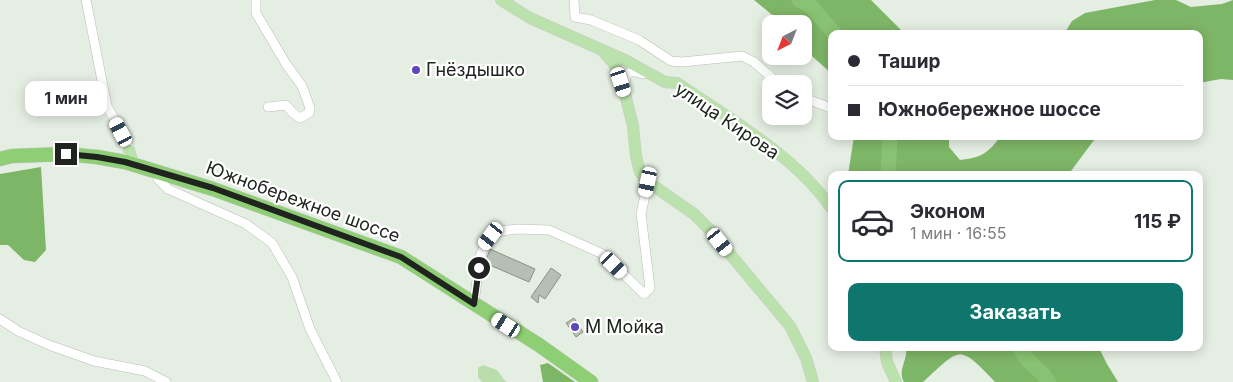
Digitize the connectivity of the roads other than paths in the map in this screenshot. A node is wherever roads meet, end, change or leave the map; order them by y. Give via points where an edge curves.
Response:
1 (86, 0) edge
2 (256, 0) edge
3 (574, 0) edge
4 (504, 1) edge
5 (602, 50) junction
6 (769, 75) edge
7 (665, 82) junction
8 (626, 98) junction
9 (812, 101) edge
10 (268, 107) dead end
11 (828, 107) edge
12 (129, 155) junction
13 (0, 159) edge
14 (0, 164) edge
15 (158, 179) junction
16 (648, 182) junction
17 (828, 204) edge
18 (474, 304) junction
19 (0, 319) edge
20 (885, 351) edge
21 (166, 382) edge
22 (337, 382) edge
23 (580, 382) edge
24 (591, 382) edge
25 (813, 382) edge
26 (896, 382) edge

1 - 12 street via 107,106
2 - 10 street via 256,13 302,86 310,108 309,113 300,118 286,105
3 - 6 street via 575,17 591,20 639,40 670,61 742,56
4 - 5 main road, улица Кирова via 530,18
5 - 7 main road, улица Кирова
5 - 8 main road via 616,65
7 - 8 street via 634,70 628,72 625,78
7 - 17 main road, улица Кирова via 677,83 764,144 817,189
8 - 16 main road via 634,126 640,172
9 - 11 street
12 - 13 highway, Южнобережное шоссе via 97,157 66,154
12 - 18 highway, Южнобережное шоссе via 401,257
14 - 15 highway, Южнобережное шоссе via 54,160 95,162
15 - 22 street via 168,189 246,224 272,243 292,277 310,329
15 - 23 highway, Южнобережное шоссе via 400,263
16 - 18 street via 641,214 650,288 644,294 603,254 549,230 517,229 491,236 485,245 480,256
16 - 25 main road via 694,214 710,230 790,326 806,358
18 - 24 highway, Южнобережное шоссе
19 - 21 street via 49,345 94,360 145,371
20 - 26 main road

